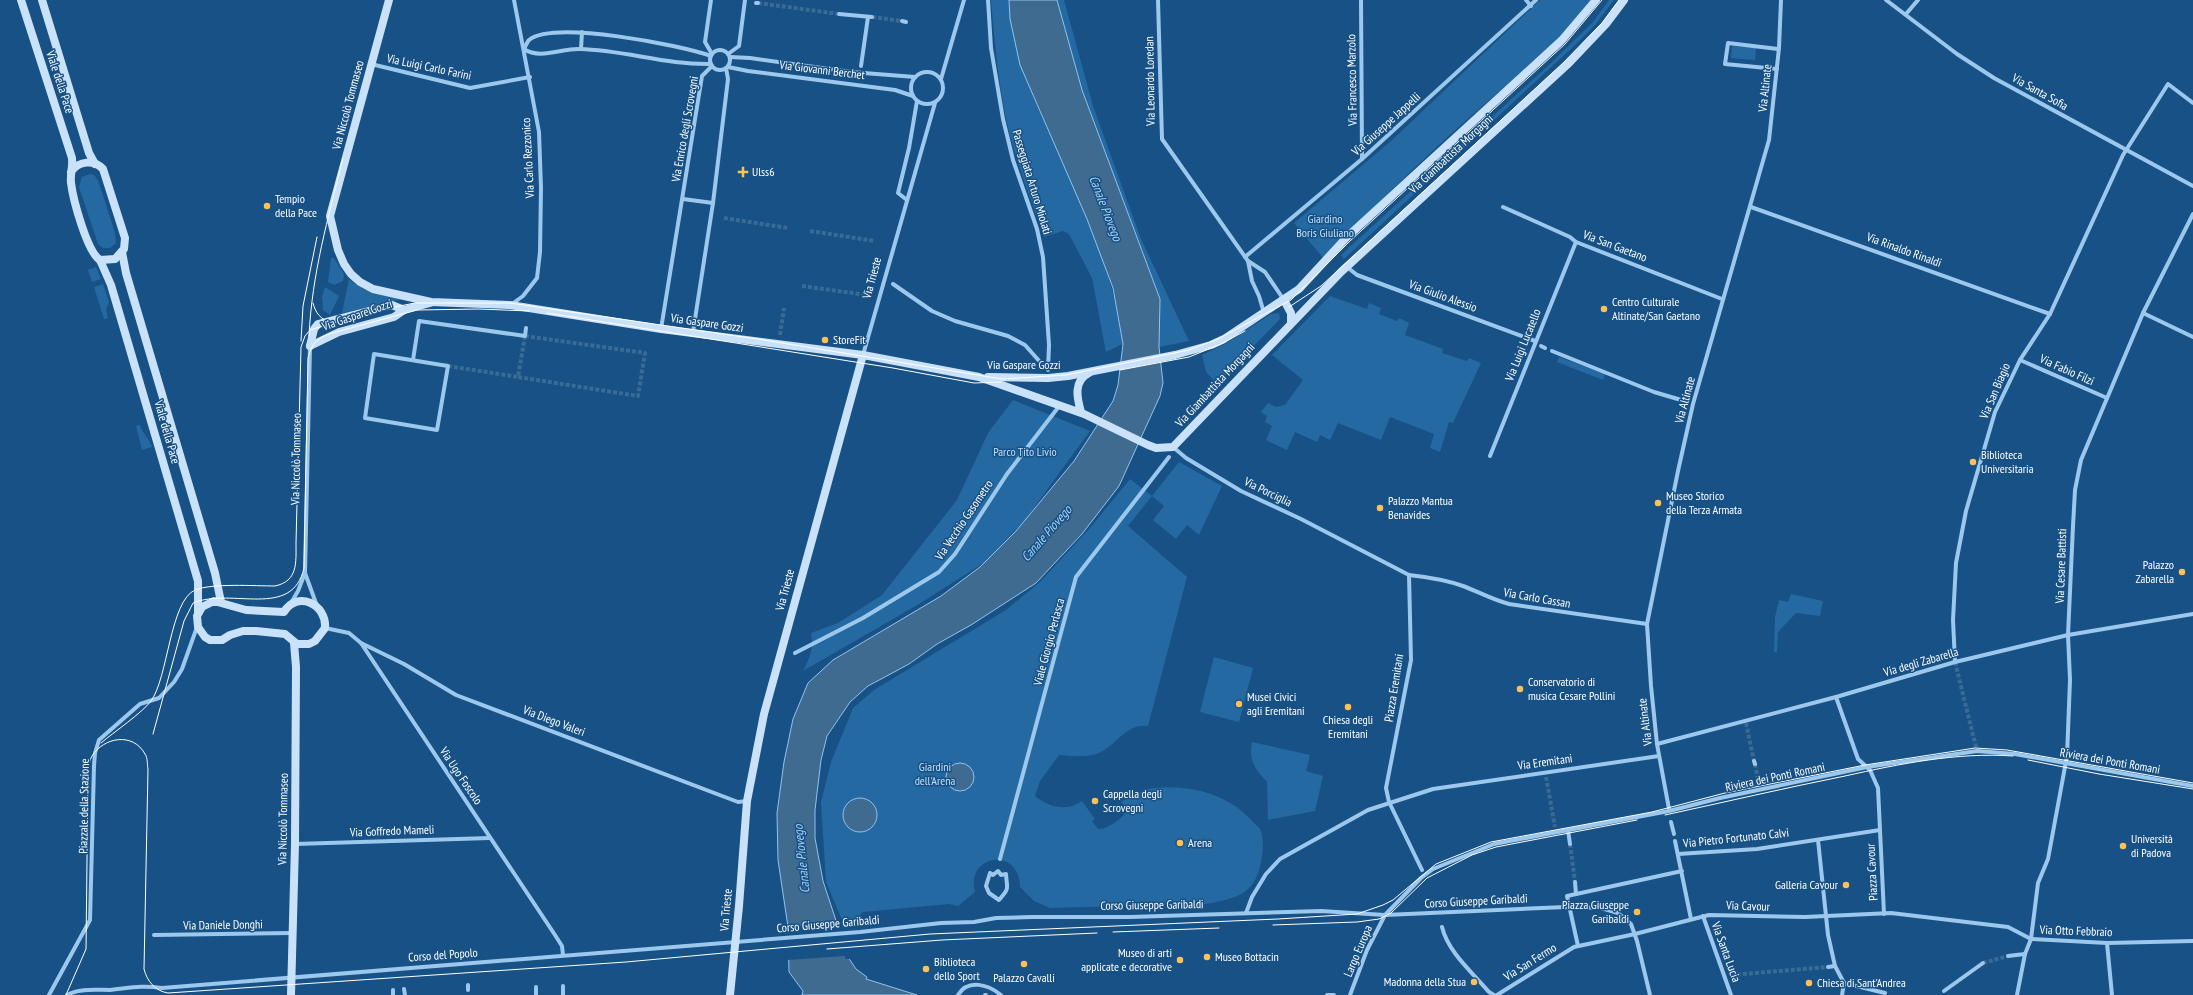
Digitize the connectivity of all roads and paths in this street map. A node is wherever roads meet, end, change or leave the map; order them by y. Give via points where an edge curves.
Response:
1 (21, 0) edge
2 (42, 0) edge
3 (389, 0) edge
4 (514, 0) edge
5 (711, 0) edge
6 (745, 0) edge
7 (964, 0) edge
8 (988, 0) edge
9 (1158, 0) edge
10 (1361, 0) edge
11 (1526, 0) edge
12 (1536, 0) edge
13 (1596, 0) edge
14 (1624, 0) edge
15 (1781, 0) edge
16 (1886, 0) edge
17 (1918, 0) edge
18 (1531, 6) junction
19 (841, 14) tunnel mouth
20 (1906, 14) junction
21 (582, 32) junction
22 (524, 49) junction
23 (580, 49) junction
24 (1778, 49) junction
25 (711, 55) junction
26 (729, 55) junction
27 (371, 64) junction
28 (711, 65) junction
29 (861, 66) dead end
30 (727, 68) junction
31 (1777, 69) junction
32 (530, 77) junction
33 (915, 78) junction
34 (940, 79) junction
35 (913, 96) junction
36 (917, 101) junction
37 (935, 103) junction
38 (2193, 103) edge
39 (2126, 150) junction
40 (1362, 159) junction
41 (95, 164) junction
42 (71, 172) junction
43 (2193, 186) edge
44 (683, 199) junction
45 (907, 200) junction
46 (713, 203) junction
47 (1503, 207) dead end
48 (1752, 207) junction
49 (2193, 214) edge
50 (330, 216) joint
51 (1576, 242) junction
52 (122, 252) junction
53 (1246, 259) junction
54 (100, 260) junction
55 (1347, 266) junction
56 (893, 284) dead end
57 (1722, 299) junction
58 (1284, 300) junction
59 (431, 302) junction
60 (510, 305) junction
61 (404, 310) junction
62 (1264, 313) junction
63 (2143, 313) junction
64 (2050, 314) junction
65 (1291, 322) junction
66 (526, 328) dead end
67 (662, 329) junction
68 (693, 332) junction
69 (2193, 337) edge
70 (1535, 341) junction
71 (310, 346) junction
72 (1552, 351) dead end
73 (863, 355) junction
74 (413, 360) junction
75 (2020, 360) junction
76 (1041, 368) dead end
77 (1048, 370) dead end
78 (1096, 371) junction
79 (979, 376) junction
80 (2107, 398) junction
81 (1688, 402) dead end
82 (1061, 404) junction
83 (1083, 413) junction
84 (1173, 447) junction
85 (1490, 456) dead end
86 (1169, 457) dead end
87 (305, 573) junction
88 (1409, 576) junction
89 (221, 602) junction
90 (317, 606) junction
91 (286, 609) junction
92 (198, 613) junction
93 (2193, 614) edge
94 (1647, 624) junction
95 (198, 627) junction
96 (325, 628) junction
97 (2068, 635) junction
98 (294, 643) junction
99 (361, 643) junction
100 (795, 653) dead end
101 (1955, 662) junction
102 (1836, 697) junction
103 (1657, 744) junction
104 (1659, 756) junction
105 (2065, 763) junction
106 (1867, 767) junction
107 (1545, 772) junction
108 (1546, 777) tunnel mouth
109 (2193, 786) edge
110 (747, 801) junction
111 (1389, 802) junction
112 (1669, 809) dead end
113 (1671, 822) dead end
114 (1555, 827) tunnel mouth
115 (1568, 830) junction
116 (1880, 830) junction
117 (1556, 832) junction
118 (1674, 834) dead end
119 (490, 838) junction
120 (1818, 840) junction
121 (1676, 841) dead end
122 (1796, 842) joint
123 (295, 844) junction
124 (1570, 844) tunnel mouth
125 (1678, 854) junction
126 (1000, 859) dead end
127 (1422, 870) dead end
128 (1682, 871) junction
129 (1575, 882) tunnel mouth
130 (1008, 887) joint
131 (1576, 894) junction
132 (1570, 907) junction
133 (1246, 913) junction
134 (1891, 913) joint
135 (1884, 914) junction
136 (1385, 915) junction
137 (1702, 916) junction
138 (1826, 916) junction
139 (1805, 917) joint
140 (1691, 919) junction
141 (1442, 927) dead end
142 (292, 933) junction
143 (1636, 934) junction
144 (154, 935) dead end
145 (2031, 939) junction
146 (2193, 941) edge
147 (736, 942) junction
148 (2106, 943) junction
149 (1576, 947) junction
150 (2025, 954) junction
151 (563, 955) junction
152 (2008, 956) tunnel mouth
153 (1983, 963) tunnel mouth
154 (1828, 966) tunnel mouth
155 (1835, 966) junction
156 (1731, 975) tunnel mouth
157 (292, 976) junction
158 (1724, 976) junction
159 (1844, 984) junction
160 (468, 985) dead end
161 (563, 986) dead end
162 (536, 987) dead end
163 (162, 988) junction
164 (404, 989) dead end
165 (393, 990) dead end
166 (468, 990) dead end
167 (1944, 991) dead end
168 (1885, 993) dead end
169 (49, 995) edge
170 (67, 995) edge
171 (162, 995) edge
172 (291, 995) edge
173 (393, 995) edge
174 (405, 995) edge
175 (536, 995) edge
176 (563, 995) edge
177 (730, 995) edge
178 (958, 995) edge
179 (1001, 995) edge
180 (1328, 995) edge
181 (1334, 995) edge
182 (1350, 995) edge
183 (1496, 995) edge
184 (1650, 995) edge
185 (1731, 995) edge
186 (1842, 995) edge
187 (2017, 995) edge
188 (2112, 995) edge

1 - 42 street, Viale della Pace via 68,146 72,163
2 - 41 street, Viale della Pace via 89,153
3 - 27 street, Via Niccolò Tommaseo
4 - 22 street, Via Carlo Rezzonico
5 - 25 street, Via Enrico degli Scrovegni via 705,42
6 - 26 street via 739,46
7 - 34 street, Via Trieste
8 - 77 street, Passeggiata Arturo Miolati via 991,48 1003,119 1043,257 1049,346
9 - 53 street, Via Leonardo Loredan via 1162,139
10 - 40 street, Via Francesco Marzolo
11 - 18 street
12 - 18 street, Via Giuseppe Jappelli
13 - 58 street, Via Giambattista Morgagni via 1562,40 1347,237 1299,289
14 - 55 street, Via Giambattista Morgagni via 1606,24 1569,63
15 - 24 street, Via Altinate
16 - 20 street, Via Santa Sofia
17 - 20 street
18 - 40 street, Via Giuseppe Jappelli
19 - 29 street via 870,17
20 - 39 street, Via Santa Sofia via 1957,54 1994,78
21 - 22 street via 570,31 536,38 529,41
21 - 23 street
21 - 25 street via 689,48
22 - 23 street via 532,54
22 - 32 street, Via Carlo Rezzonico
23 - 28 street via 686,65
24 - 31 street, Via Altinate
24 - 31 street via 1728,43 1725,64
25 - 26 street via 718,50
25 - 28 street, Via Enrico degli Scrovegni
26 - 30 street
26 - 33 street, Via Giovanni Berchet
27 - 32 street, Via Luigi Carlo Farini via 470,88
27 - 50 street, Via Niccolò Tommaseo
28 - 30 street, Via Enrico degli Scrovegni via 717,70
28 - 44 street, Via Enrico degli Scrovegni via 702,76
30 - 35 street, Via Giovanni Berchet via 895,90
30 - 46 street via 728,79
31 - 48 street, Via Altinate via 1769,140
32 - 60 street, Via Carlo Rezzonico via 540,132 540,252 537,278 523,296
33 - 34 street via 926,72 934,73
33 - 35 street via 911,86
34 - 37 street, Via Trieste via 943,92
35 - 36 street
36 - 37 street via 924,104
36 - 45 street via 898,193
37 - 45 street, Via Trieste
38 - 39 street, Via San Biagio via 2168,84
39 - 43 street, Via Santa Sofia
39 - 64 street, Via San Biagio
40 - 53 street, Via Giuseppe Jappelli
41 - 42 street via 80,164
41 - 52 street, Viale della Pace via 104,172 124,234 126,244
42 - 54 street, Viale della Pace via 71,185 89,244 93,254
44 - 46 street, Via Enrico degli Scrovegni
44 - 67 street, Via Enrico degli Scrovegni
45 - 73 street, Via Trieste
46 - 68 street
47 - 51 street, Via San Gaetano
48 - 57 street, Via Altinate
48 - 64 street, Via Rinaldo Rinaldi
49 - 63 street, Via Cesare Battisti
50 - 59 street, Via Gaspare Gozzi via 338,250 351,274 360,282 373,289
51 - 57 street, Via San Gaetano
51 - 70 street, Via Luigi Lucatello
52 - 54 street via 115,258
52 - 89 street, Viale della Pace via 126,273 215,573
53 - 58 street via 1265,272
53 - 62 street
54 - 92 street, Viale della Pace via 111,285 198,581
55 - 65 street, Via Giambattista Morgagni
55 - 70 street, Via Giulio Alessio via 1357,275
56 - 76 street via 932,312 1008,336 1025,345 1041,363
57 - 94 street, Via Altinate via 1693,404
58 - 62 street, Via Giambattista Morgagni
58 - 65 street via 1291,313
59 - 60 street, Via Gaspare Gozzi
59 - 61 street, Via Gaspare Gozzi
60 - 67 street, Via Gaspare Gozzi
61 - 71 street, Via Gaspare Gozzi via 394,317 339,332
61 - 71 street, Via Gaspare Gozzi via 392,306 318,324 314,329
62 - 78 street, Via Giambattista Morgagni via 1211,345
63 - 69 street
63 - 80 street, Via Cesare Battisti
64 - 75 street, Via San Biagio
65 - 84 street, Via Giambattista Morgagni
66 - 74 street via 525,336 419,321
67 - 68 street, Via Gaspare Gozzi
68 - 73 street, Via Gaspare Gozzi
70 - 85 street, Via Luigi Lucatello
71 - 87 street, Via Niccolò Tommaseo
72 - 81 street via 1654,392
73 - 79 street, Via Gaspare Gozzi
73 - 110 street, Via Trieste via 764,714
74 - 74 street via 374,354 365,418 437,430 448,366
75 - 80 street, Via Fabio Filzi
75 - 101 street, Via San Biagio via 1995,412 1966,511 1954,584
78 - 79 street, Via Gaspare Gozzi via 1048,378
78 - 83 street via 1084,376 1078,383 1077,400
79 - 82 street, Via Gaspare Gozzi
80 - 97 street, Via Cesare Battisti via 2081,460 2075,490
82 - 83 street, Via Gaspare Gozzi
82 - 100 street, Via Vecchio Gasometro via 1007,474 955,554 939,572 863,618
83 - 84 street, Via Gaspare Gozzi via 1148,445 1156,448
84 - 88 street, Via Porciglia via 1186,458 1241,491
86 - 126 street, Viale Giorgio Perlasca via 1076,577
87 - 90 street, Via Niccolò Tommaseo
87 - 91 street, Via Niccolò Tommaseo via 298,591
88 - 94 street, Via Carlo Cassan via 1426,577 1463,586 1509,604
88 - 111 street, Piazza Eremitani via 1411,660 1386,788
89 - 91 street via 230,607
89 - 92 street via 208,603
90 - 91 street via 304,601
90 - 96 street via 324,618
92 - 95 street, Viale della Pace
93 - 97 street, Via degli Zabarella
94 - 103 street, Via Altinate via 1650,686
95 - 98 street via 210,640 222,640 243,631 256,631 284,634
95 - 169 street, Piazzale della Stazione via 182,670 174,682 159,698 140,704 100,740 94,766 90,920
96 - 98 street via 316,641 302,645
96 - 99 street, Via Ugo Foscolo via 349,633
97 - 101 street, Via degli Zabarella
97 - 105 street, Via Cesare Battisti via 2070,680
98 - 123 street, Via Niccolò Tommaseo
99 - 110 street, Via Diego Valeri via 404,664 456,695 738,802
99 - 119 street, Via Ugo Foscolo
101 - 102 street, Via degli Zabarella
102 - 103 street, Via degli Zabarella
102 - 106 street, Piazza Cavour via 1858,759
103 - 104 street, Via Altinate
104 - 107 street, Via Eremitani
104 - 112 street, Via Altinate
105 - 106 street, Riviera dei Ponti Romani via 1996,751 1978,751
105 - 109 street, Riviera dei Ponti Romani
105 - 145 street, Via Cesare Battisti via 2048,859 2038,883
106 - 115 street, Riviera dei Ponti Romani via 1760,788 1669,812
106 - 116 street, Piazza Cavour via 1878,788
107 - 108 street
107 - 111 street, Via Eremitani via 1433,789
110 - 147 street, Via Trieste
111 - 127 street
111 - 133 street via 1355,816 1280,859 1266,874
113 - 118 street
114 - 117 street
115 - 117 street, Riviera dei Ponti Romani
115 - 124 street
116 - 120 street, Piazza Cavour
116 - 135 street, Piazza Cavour
117 - 136 street, Riviera dei Ponti Romani via 1494,844 1433,869
119 - 123 street, Via Goffredo Mameli
119 - 151 street, Via Ugo Foscolo via 562,946
120 - 122 street, Piazza Cavour
120 - 138 street
121 - 125 street
122 - 125 street, Via Pietro Fortunato Calvi via 1757,849
123 - 142 street, Via Niccolò Tommaseo
125 - 128 street
128 - 131 street
128 - 140 street
129 - 131 street
130 - 130 street via 999,900 991,896 986,886 990,873 993,875 998,871 1000,875 1006,874
131 - 132 street via 1568,896
132 - 136 street, Corso Giuseppe Garibaldi
132 - 143 street via 1601,908 1618,913 1631,924
132 - 149 street
133 - 136 street, Corso Giuseppe Garibaldi via 1322,911
133 - 147 street, Corso Giuseppe Garibaldi via 996,918
134 - 135 street, Piazza Cavour
134 - 145 street, Via Otto Febbraio via 2008,927
135 - 138 street, Piazza Cavour
136 - 182 street, Largo Europa via 1367,950
137 - 139 street, Via Cavour
137 - 140 street, Via Cavour
137 - 158 street, Via Santa Lucia
138 - 139 street, Piazza Cavour
138 - 155 street
140 - 143 street
141 - 183 street via 1445,940 1460,959 1489,992
142 - 144 street, Via Daniele Donghi
142 - 157 street, Via Niccolò Tommaseo
143 - 149 street
143 - 184 street
145 - 148 street, Via Otto Febbraio
145 - 150 street, Via Cesare Battisti
146 - 148 street, Via Otto Febbraio
147 - 151 street, Corso del Popolo
147 - 177 street, Via Trieste
148 - 188 street
149 - 183 street, Via San Fermo
150 - 152 street
150 - 187 street, Via Cesare Battisti
151 - 157 street, Corso del Popolo
153 - 167 street
154 - 155 street
155 - 159 street
156 - 158 street
157 - 163 street, Corso del Popolo
157 - 172 street, Via Niccolò Tommaseo
158 - 185 street, Via Santa Lucia
159 - 168 street
159 - 186 street
160 - 166 street
161 - 176 street
162 - 175 street
163 - 170 street, Corso del Popolo via 140,986 78,991
163 - 171 street
164 - 174 street
165 - 173 street
178 - 179 street via 961,990 977,985 986,986
180 - 181 street

